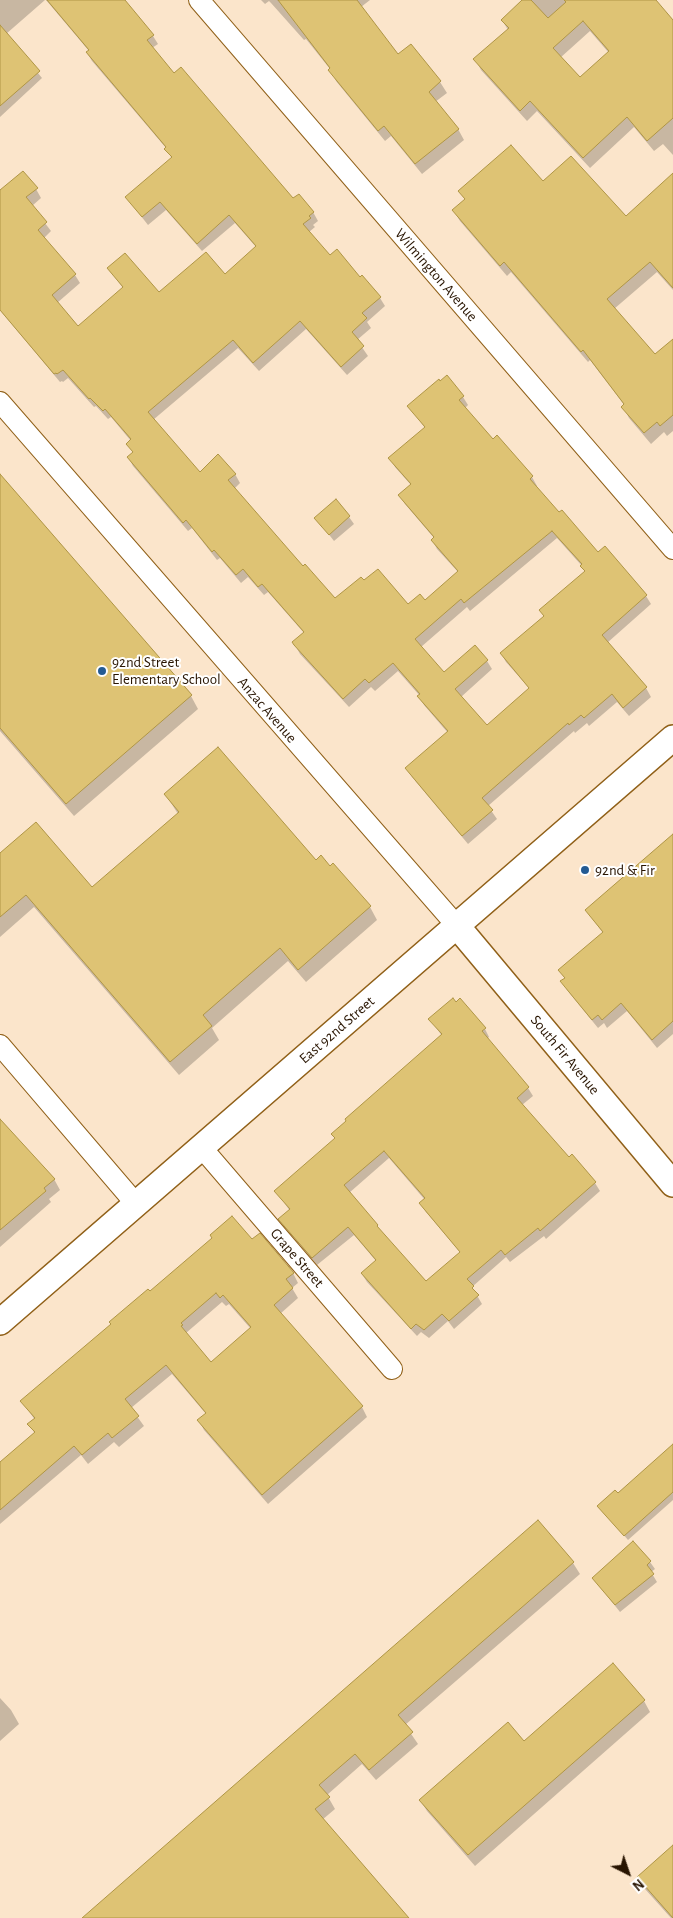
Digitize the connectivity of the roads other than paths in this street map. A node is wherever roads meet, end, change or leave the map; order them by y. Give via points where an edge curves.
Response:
1 (199, 0) edge
2 (0, 402) edge
3 (673, 550) edge
4 (673, 738) edge
5 (457, 926) junction
6 (0, 1045) edge
7 (202, 1148) junction
8 (673, 1184) edge
9 (136, 1204) junction
10 (0, 1322) edge
11 (392, 1369) dead end

1 - 3 street, Wilmington Avenue
2 - 5 street, Anzac Avenue
4 - 5 street, East 92nd Street
5 - 7 street, East 92nd Street
5 - 8 street, South Fir Avenue
6 - 9 street
7 - 9 street, East 92nd Street
7 - 11 street, Grape Street
9 - 10 street, East 92nd Street

